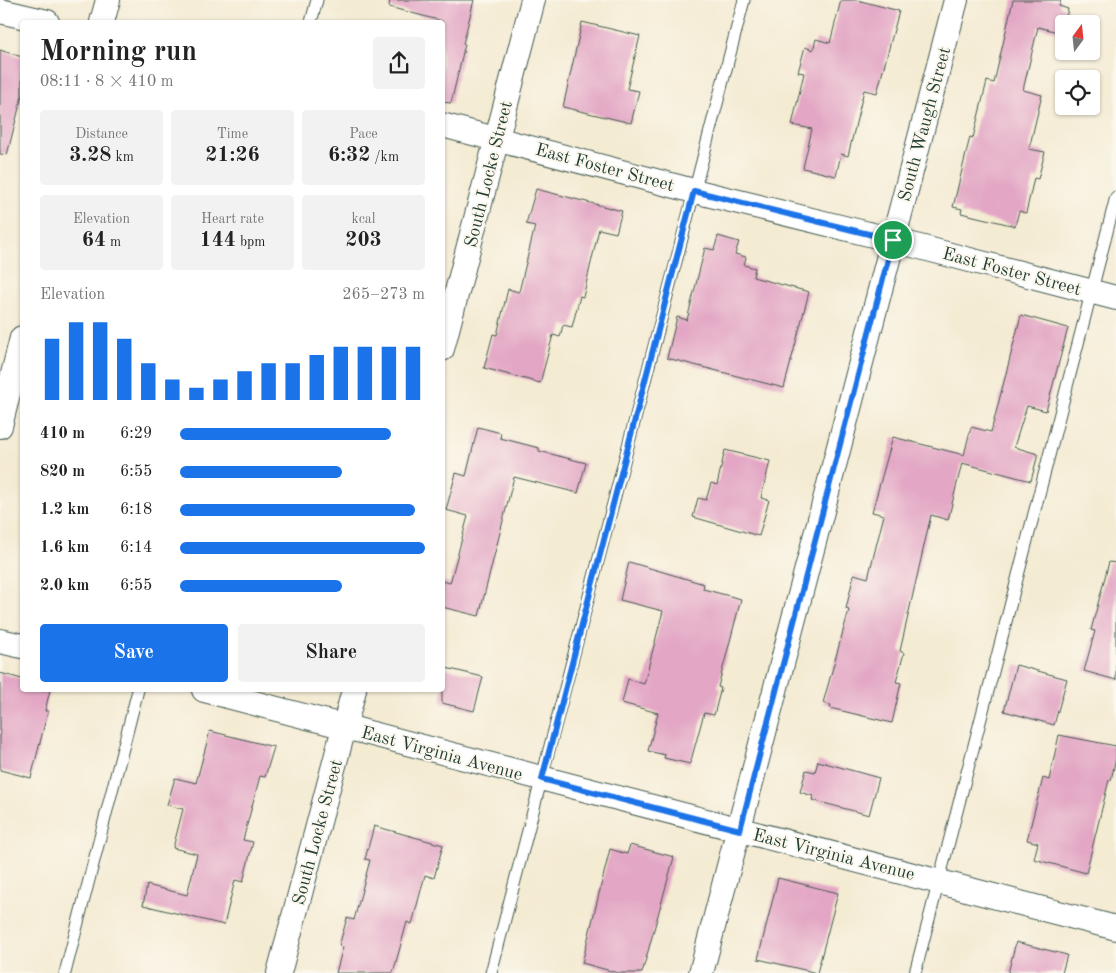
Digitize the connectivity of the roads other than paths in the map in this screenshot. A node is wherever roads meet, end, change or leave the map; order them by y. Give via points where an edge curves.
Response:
1 (108, 0) edge
2 (317, 0) edge
3 (532, 0) edge
4 (744, 0) edge
5 (956, 0) edge
6 (0, 11) edge
7 (38, 20) edge
8 (103, 20) edge
9 (312, 20) edge
10 (445, 125) edge
11 (497, 139) junction
12 (694, 191) junction
13 (1116, 197) edge
14 (893, 240) junction
15 (1092, 292) junction
16 (1116, 298) edge
17 (445, 338) edge
18 (20, 346) edge
19 (0, 426) edge
20 (0, 641) edge
21 (20, 646) edge
22 (137, 692) edge
23 (212, 692) edge
24 (354, 692) edge
25 (345, 726) junction
26 (542, 779) junction
27 (740, 830) junction
28 (939, 881) junction
29 (1116, 928) edge
30 (65, 973) edge
31 (280, 973) edge
32 (491, 973) edge
33 (701, 973) edge
34 (915, 973) edge

1 - 8 street
2 - 9 lane
3 - 11 street, South Locke Street
4 - 12 lane
5 - 14 street, South Waugh Street
6 - 7 street
10 - 11 street, East Foster Street
11 - 12 street, East Foster Street
11 - 17 street, South Locke Street
12 - 14 street, East Foster Street
12 - 26 lane
13 - 15 lane
14 - 15 street, East Foster Street
14 - 27 street, South Waugh Street
15 - 16 street, East Foster Street
15 - 28 lane
18 - 19 street
20 - 21 street
22 - 30 lane
23 - 25 street, East Virginia Avenue
24 - 25 street, South Locke Street
25 - 26 street, East Virginia Avenue
25 - 31 street, South Locke Street
26 - 27 street, East Virginia Avenue
26 - 32 lane
27 - 28 street, East Virginia Avenue
27 - 33 street, South Waugh Street
28 - 29 street, East Virginia Avenue
28 - 34 lane

